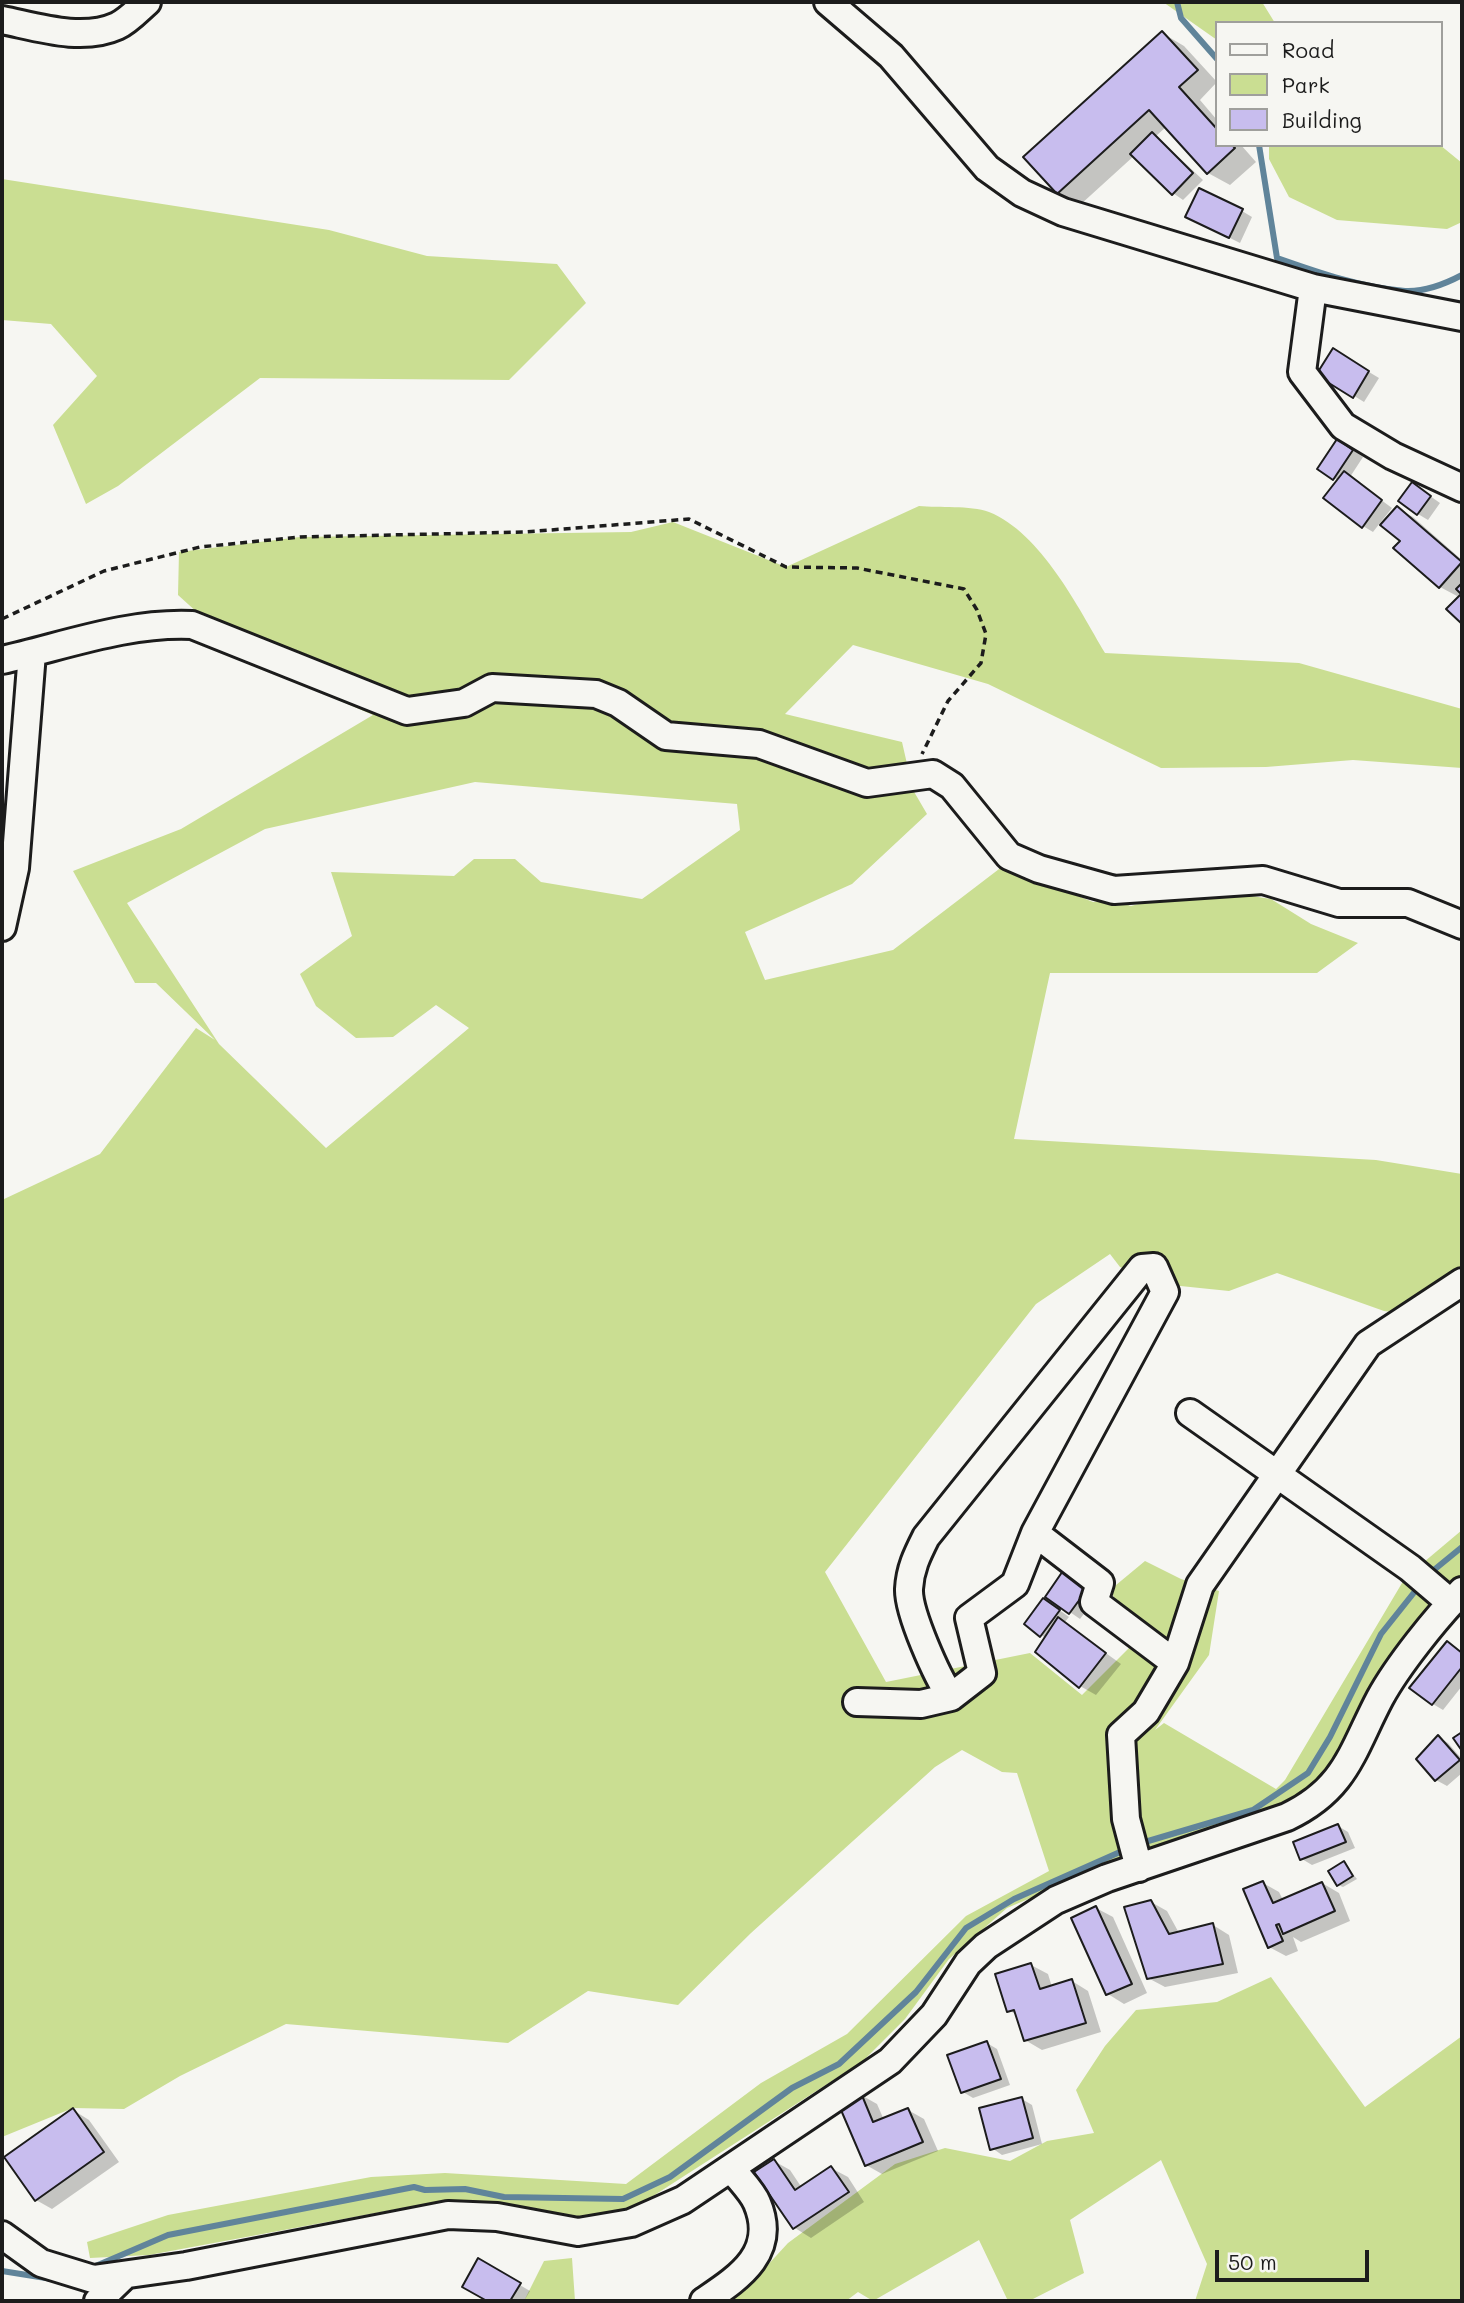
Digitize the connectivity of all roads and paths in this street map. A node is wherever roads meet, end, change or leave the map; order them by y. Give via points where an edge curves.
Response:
1 (147, 2) edge
2 (828, 2) edge
3 (2, 20) edge
4 (1313, 288) junction
5 (1462, 317) edge
6 (1462, 488) edge
7 (2, 619) edge
8 (32, 653) junction
9 (2, 660) edge
10 (933, 774) junction
11 (1462, 925) edge
12 (2, 928) edge
13 (1462, 1282) edge
14 (1190, 1413) dead end
15 (1276, 1475) junction
16 (1035, 1534) junction
17 (1457, 1597) edge
18 (1175, 1663) junction
19 (951, 1697) junction
20 (857, 1702) dead end
21 (1139, 1868) junction
22 (731, 2168) junction
23 (2, 2235) edge
24 (124, 2276) junction
25 (98, 2301) edge
26 (704, 2301) edge

1 - 3 street via 119,25 102,31 78,33
2 - 4 street via 891,56 986,168 1022,193 1063,212
4 - 5 street
4 - 6 street via 1301,372 1343,426
7 - 10 path via 104,571 200,547 300,537 525,532 689,519 786,567 857,568 964,589 986,634 981,663 948,701 922,753
8 - 9 street
8 - 10 street via 86,638 169,624 192,625 407,711 464,703 492,688 596,694 618,703 666,736 759,744 867,783
8 - 12 street via 15,868
10 - 11 street via 952,786 1009,856 1039,869 1114,890 1263,880 1339,903 1408,903
13 - 15 street via 1368,1343
14 - 15 street
15 - 17 street
15 - 18 street via 1200,1585
16 - 18 street via 1100,1583 1094,1602
16 - 19 street via 1015,1584 969,1618 982,1673
16 - 19 street via 1164,1292 1154,1268 1142,1268 926,1537 912,1564 909,1593 936,1676
17 - 21 street via 1381,1696 1344,1772 1312,1805
18 - 21 street via 1146,1712 1121,1735 1126,1819
19 - 20 street via 922,1704
21 - 22 street via 1056,1900 986,1946 968,1963 927,2023 890,2061
22 - 24 street via 683,2200 631,2223 578,2232 496,2217 448,2215
22 - 26 street via 757,2202 762,2226 756,2257 746,2272
23 - 24 street via 41,2263 66,2273 93,2279
24 - 25 street

